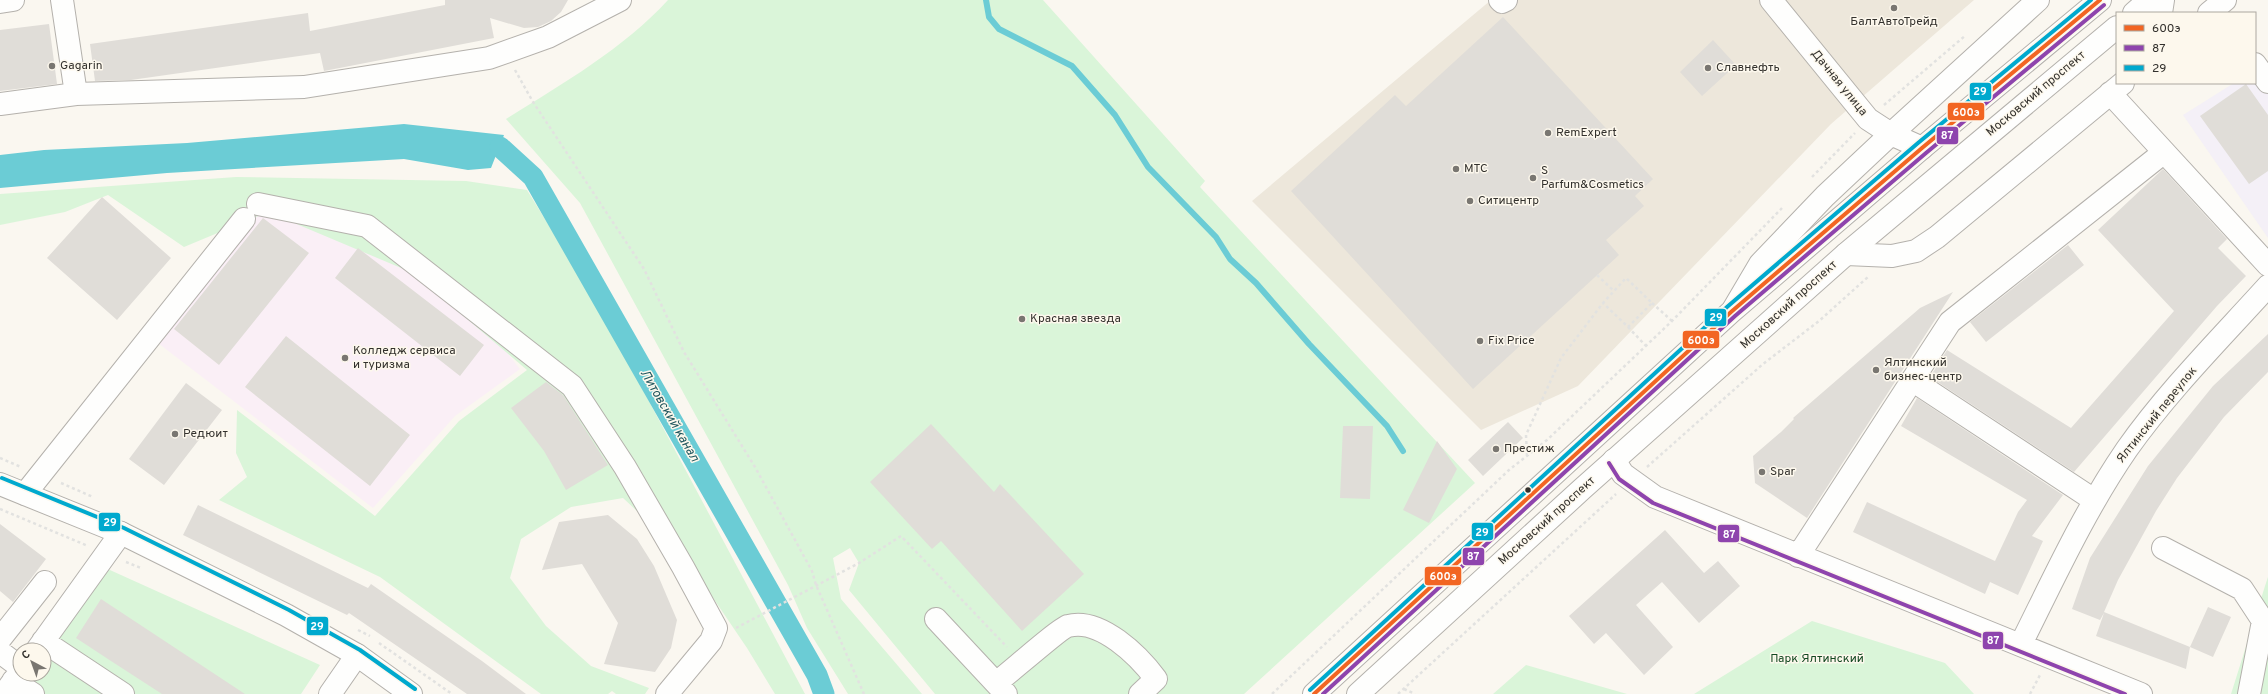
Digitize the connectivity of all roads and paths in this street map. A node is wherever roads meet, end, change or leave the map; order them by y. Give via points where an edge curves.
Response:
1 (13, 0) edge
2 (62, 0) edge
3 (620, 0) edge
4 (1500, 0) edge
5 (1506, 0) edge
6 (1771, 0) edge
7 (2038, 0) edge
8 (2100, 0) edge
9 (2149, 0) edge
10 (2163, 0) edge
11 (0, 2) edge
12 (2135, 12) edge
13 (2161, 12) edge
14 (2116, 28) edge
15 (1971, 31) dead end
16 (2256, 65) edge
17 (514, 67) dead end
18 (2268, 82) edge
19 (2116, 88) edge
20 (76, 94) junction
21 (0, 104) edge
22 (1868, 119) junction
23 (1891, 134) junction
24 (1922, 148) junction
25 (2163, 153) junction
26 (1808, 181) dead end
27 (1786, 204) dead end
28 (1846, 254) junction
29 (2268, 265) edge
30 (1598, 275) dead end
31 (2268, 286) edge
32 (1614, 291) junction
33 (1603, 303) junction
34 (1652, 303) junction
35 (1731, 312) junction
36 (1672, 321) junction
37 (1628, 327) junction
38 (1646, 346) junction
39 (1912, 380) junction
40 (1527, 456) junction
41 (1614, 460) junction
42 (0, 484) edge
43 (25, 494) junction
44 (2094, 500) junction
45 (0, 509) edge
46 (121, 533) junction
47 (2163, 548) dead end
48 (106, 553) junction
49 (1798, 556) junction
50 (145, 570) dead end
51 (45, 582) dead end
52 (816, 585) junction
53 (760, 615) dead end
54 (936, 619) dead end
55 (0, 639) edge
56 (43, 642) edge
57 (2021, 644) junction
58 (1009, 650) dead end
59 (0, 652) edge
60 (52, 653) edge
61 (357, 655) junction
62 (12, 674) edge
63 (19, 682) edge
64 (1001, 689) edge
65 (1404, 689) dead end
66 (33, 694) edge
67 (123, 694) edge
68 (330, 694) edge
69 (411, 694) edge
70 (667, 694) edge
71 (864, 694) edge
72 (1140, 694) edge
73 (1272, 694) edge
74 (1314, 694) edge
75 (1358, 694) edge
76 (1415, 694) edge
77 (2141, 694) edge
78 (2249, 694) edge

1 - 11 main road
2 - 20 main road
3 - 20 main road via 548,37 489,58 304,86
4 - 5 main road
6 - 22 main road, Дачная улица
7 - 23 main road
8 - 24 main road
9 - 12 main road
10 - 13 main road
14 - 28 main road, Московский проспект
15 - 22 path
16 - 18 main road
17 - 52 path via 534,102 644,269 684,352 755,467 812,571
19 - 25 main road
19 - 28 main road, Московский проспект via 1916,252 1892,256
20 - 21 main road
22 - 23 main road, Дачная улица
22 - 26 path
23 - 24 main road, Дачная улица
23 - 35 main road via 1825,196 1760,264
24 - 35 main road
25 - 29 main road
25 - 39 main road via 1950,322
27 - 36 path
28 - 41 main road, Московский проспект
30 - 32 path
31 - 44 main road, Ялтинский переулок via 2167,400 2128,448
32 - 33 path
32 - 34 path via 1626,278
33 - 37 path
33 - 40 path via 1561,358 1526,435
34 - 36 path
34 - 37 path
35 - 74 main road
36 - 38 path
37 - 38 path
38 - 40 path
39 - 44 main road
39 - 49 main road
40 - 73 path via 1487,490
41 - 49 main road via 1640,471 1716,522
41 - 75 main road, Московский проспект
42 - 43 main road
43 - 46 main road
43 - 70 main road via 251,211 367,226 572,386 625,467 716,628 711,641
44 - 57 main road, Ялтинский переулок
45 - 48 path
46 - 48 main road
46 - 61 main road via 286,615
47 - 78 main road via 2242,589 2263,621
48 - 50 path
48 - 56 main road
49 - 57 main road
51 - 55 main road
52 - 53 path
52 - 58 path via 859,563 901,536
52 - 71 path
54 - 64 main road
57 - 77 main road
59 - 62 main road
60 - 67 main road
61 - 68 main road
61 - 69 main road
63 - 66 main road
64 - 72 main road via 1067,626 1086,625 1105,632 1148,668 1156,679
65 - 76 path

